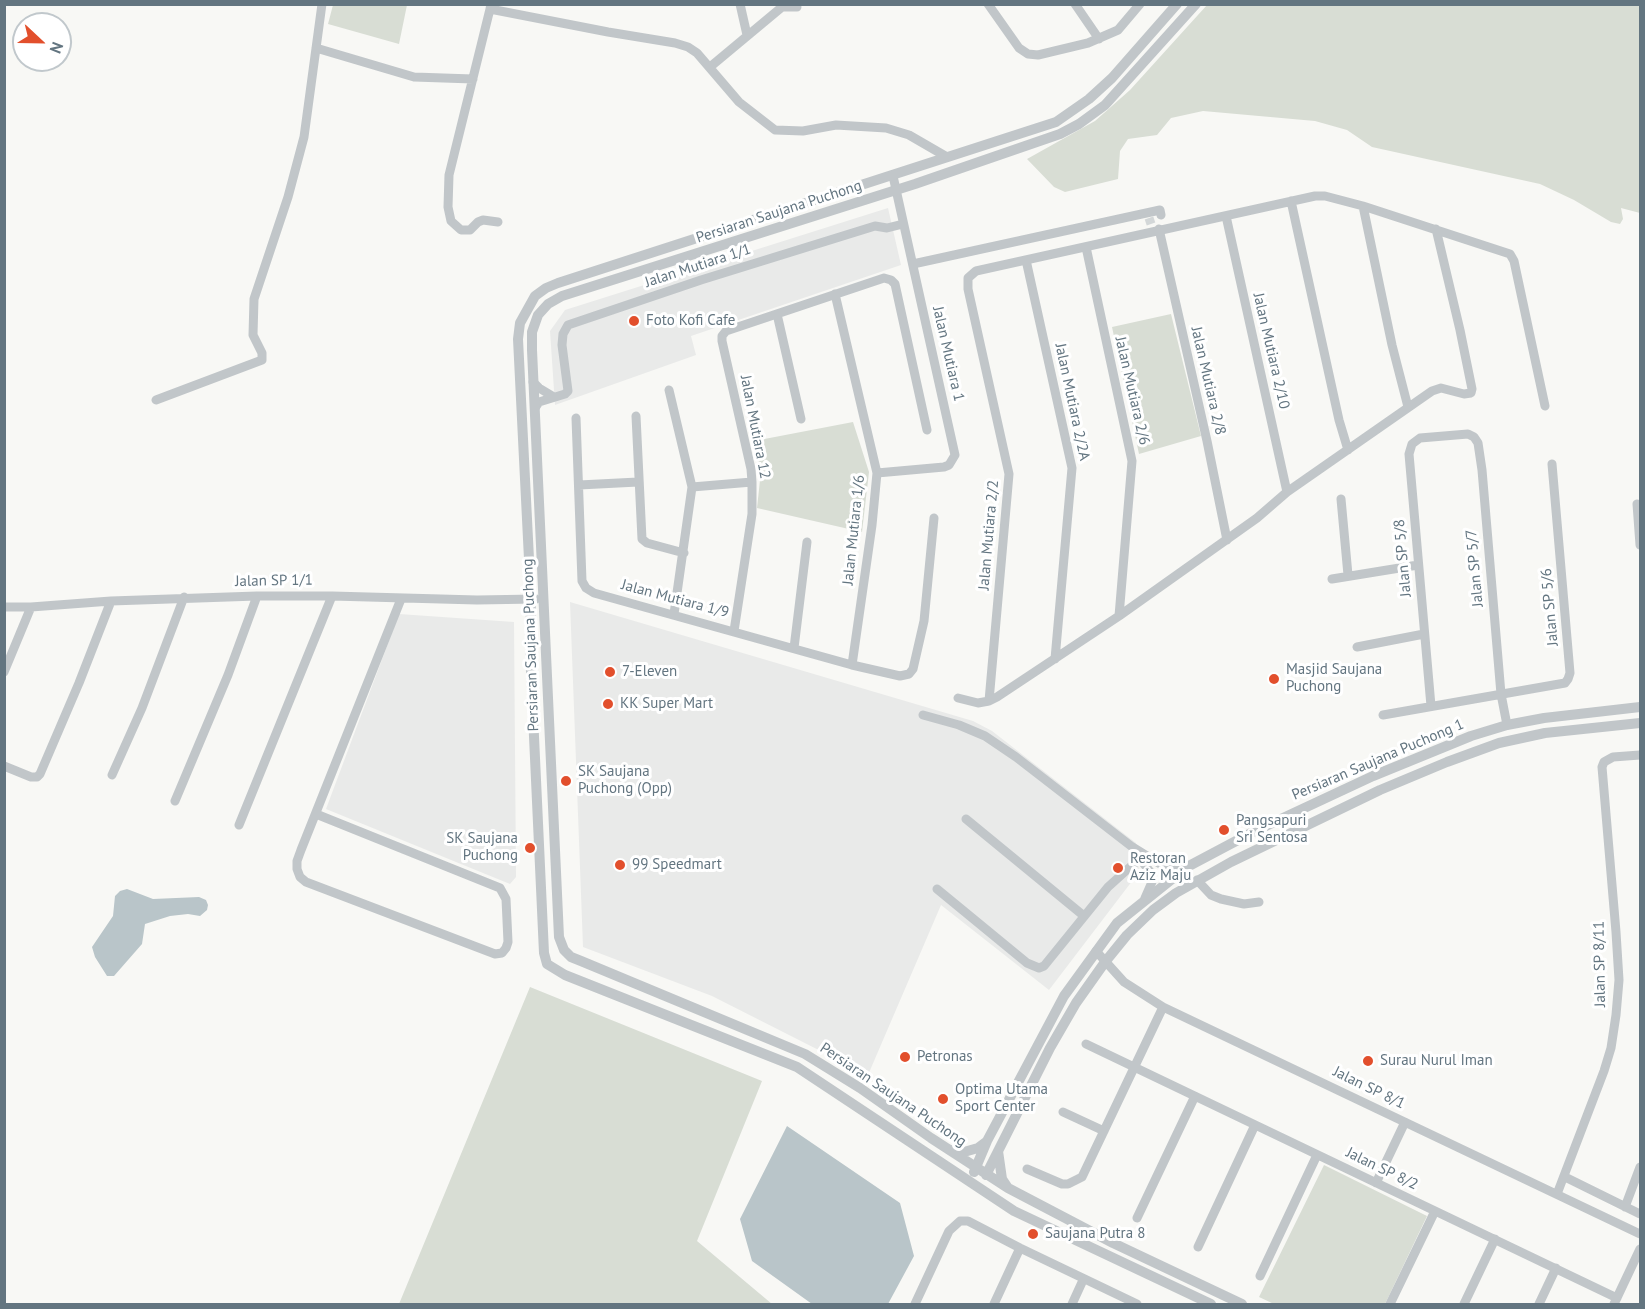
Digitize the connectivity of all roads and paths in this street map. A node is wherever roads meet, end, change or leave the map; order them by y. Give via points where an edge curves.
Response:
1 (322, 4) edge
2 (740, 4) edge
3 (988, 4) edge
4 (1076, 4) edge
5 (1140, 4) edge
6 (1177, 4) edge
7 (1196, 4) edge
8 (491, 7) edge
9 (797, 7) dead end
10 (747, 35) junction
11 (1099, 39) junction
12 (316, 48) junction
13 (710, 67) junction
14 (473, 79) junction
15 (947, 157) junction
16 (893, 176) junction
17 (896, 190) junction
18 (1291, 201) junction
19 (1363, 206) junction
20 (1226, 216) junction
21 (1154, 221) junction
22 (498, 222) dead end
23 (903, 224) junction
24 (1436, 229) junction
25 (1086, 247) junction
26 (1026, 260) junction
27 (913, 264) junction
28 (835, 294) junction
29 (777, 314) junction
30 (533, 382) junction
31 (669, 390) dead end
32 (554, 397) junction
33 (156, 400) dead end
34 (1545, 406) dead end
35 (1408, 407) junction
36 (535, 408) junction
37 (636, 416) dead end
38 (576, 418) dead end
39 (801, 418) dead end
40 (927, 430) dead end
41 (1446, 436) joint
42 (1348, 450) junction
43 (1552, 464) dead end
44 (877, 473) junction
45 (638, 482) junction
46 (752, 482) junction
47 (579, 485) junction
48 (692, 487) junction
49 (1287, 492) junction
50 (1341, 499) dead end
51 (1637, 504) dead end
52 (934, 518) dead end
53 (1227, 540) junction
54 (807, 542) dead end
55 (1641, 545) edge
56 (684, 553) junction
57 (1418, 565) junction
58 (1348, 575) junction
59 (1332, 579) dead end
60 (257, 596) junction
61 (332, 596) junction
62 (184, 597) junction
63 (401, 598) junction
64 (544, 598) junction
65 (531, 599) junction
66 (111, 601) junction
67 (4, 607) edge
68 (31, 607) junction
69 (674, 614) junction
70 (1119, 616) junction
71 (734, 631) junction
72 (1424, 634) junction
73 (1357, 647) dead end
74 (794, 648) junction
75 (1055, 659) junction
76 (852, 665) junction
77 (4, 672) edge
78 (1502, 694) junction
79 (958, 698) dead end
80 (989, 701) junction
81 (1431, 706) junction
82 (1641, 707) edge
83 (923, 715) dead end
84 (1383, 715) dead end
85 (1641, 723) edge
86 (1507, 725) junction
87 (1641, 755) edge
88 (5, 766) edge
89 (112, 775) dead end
90 (175, 801) dead end
91 (316, 814) junction
92 (966, 819) dead end
93 (239, 825) dead end
94 (1131, 846) junction
95 (1139, 859) junction
96 (1187, 867) junction
97 (1197, 880) junction
98 (937, 890) dead end
99 (1146, 898) junction
100 (1259, 902) dead end
101 (1084, 916) junction
102 (1096, 951) junction
103 (1105, 962) junction
104 (1163, 1006) junction
105 (1086, 1044) dead end
106 (785, 1045) junction
107 (768, 1055) junction
108 (797, 1067) junction
109 (1134, 1067) junction
110 (1195, 1096) junction
111 (1063, 1112) dead end
112 (1405, 1122) junction
113 (1255, 1125) junction
114 (1104, 1131) junction
115 (987, 1141) junction
116 (950, 1150) junction
117 (998, 1151) junction
118 (1317, 1155) junction
119 (1641, 1167) edge
120 (1027, 1169) dead end
121 (975, 1173) junction
122 (956, 1174) junction
123 (987, 1175) junction
124 (1565, 1176) junction
125 (1376, 1183) junction
126 (1008, 1188) junction
127 (981, 1190) junction
128 (1557, 1194) junction
129 (1625, 1207) junction
130 (1435, 1211) junction
131 (1641, 1214) edge
132 (1137, 1218) dead end
133 (1641, 1234) edge
134 (1495, 1239) junction
135 (1198, 1246) dead end
136 (1020, 1248) junction
137 (1641, 1249) edge
138 (1556, 1268) junction
139 (1260, 1276) dead end
140 (1083, 1280) junction
141 (1616, 1301) edge
142 (915, 1305) edge
143 (994, 1305) edge
144 (1072, 1305) edge
145 (1137, 1305) edge
146 (1211, 1305) edge
147 (1242, 1305) edge
148 (1390, 1305) edge
149 (1464, 1305) edge
150 (1539, 1305) edge

1 - 12 street
2 - 10 street
3 - 11 street via 1028,54 1038,55
4 - 11 street
5 - 11 street via 1118,30
6 - 15 street, Persiaran Saujana Puchong via 1112,78 1073,111 1056,122
7 - 17 street, Persiaran Saujana Puchong via 1105,105 1079,124
8 - 13 street via 675,43 697,53
8 - 14 street
9 - 10 street via 782,7
10 - 13 street
12 - 14 street via 414,77
12 - 33 street via 295,173 254,299 254,335 262,352 261,360
13 - 15 street via 740,102 776,130 803,131 836,125 886,128 909,135
14 - 22 street via 449,175 448,207 451,221 461,230 470,230 483,220
15 - 16 street, Persiaran Saujana Puchong
16 - 17 street, Jalan Mutiara 1
16 - 65 street, Persiaran Saujana Puchong via 558,283 535,296 520,323 518,339
17 - 23 street, Jalan Mutiara 1
17 - 30 street, Persiaran Saujana Puchong via 562,296 538,315 532,332
18 - 19 street via 1325,196
18 - 20 street
18 - 42 street
19 - 24 street
19 - 35 street
20 - 21 street
20 - 49 street, Jalan Mutiara 2/10
21 - 25 street
21 - 27 street
21 - 53 street, Jalan Mutiara 2/8
23 - 27 street, Jalan Mutiara 1
23 - 32 street, Jalan Mutiara 1/1 via 875,226 568,325 562,345 568,391
24 - 34 street via 1510,254
24 - 35 street via 1472,389 1468,395 1436,388
25 - 26 street
25 - 70 street, Jalan Mutiara 2/6 via 1132,461
26 - 75 street, Jalan Mutiara 2/2A via 1072,468
26 - 80 street, Jalan Mutiara 2/2 via 976,271 968,278 1010,474
27 - 44 street, Jalan Mutiara 1 via 955,455 944,468
28 - 29 street
28 - 40 street via 885,278 895,284
28 - 44 street, Jalan Mutiara 1/6
29 - 39 street
29 - 46 street, Jalan Mutiara 12 via 726,331 722,336
30 - 32 street
30 - 36 street, Persiaran Saujana Puchong
31 - 48 street
32 - 36 street via 539,402
35 - 42 street
36 - 64 street, Persiaran Saujana Puchong
37 - 45 street
38 - 47 street, Jalan Mutiara 1/9
41 - 57 street, Jalan SP 5/8 via 1420,438 1412,444 1409,454
41 - 78 street, Jalan SP 5/7 via 1468,434 1478,443
42 - 49 street
43 - 78 street, Jalan SP 5/6 via 1570,673 1564,683
44 - 76 street, Jalan Mutiara 1/6
45 - 47 street
45 - 56 street via 642,539
46 - 48 street
46 - 71 street, Jalan Mutiara 12 via 752,514
47 - 69 street, Jalan Mutiara 1/9 via 582,581 586,588
48 - 56 street
49 - 53 street
50 - 58 street
51 - 55 street
52 - 76 street, Jalan Mutiara 1/9 via 916,663 909,674 900,676
53 - 70 street
54 - 74 street
56 - 69 street
57 - 58 street
57 - 72 street, Jalan SP 5/8
58 - 59 street
60 - 61 street, Jalan SP 1/1
60 - 62 street, Jalan SP 1/1
60 - 90 street
61 - 63 street, Jalan SP 1/1
61 - 93 street
62 - 66 street, Jalan SP 1/1
62 - 89 street
63 - 65 street, Jalan SP 1/1
63 - 91 street
64 - 65 street, Jalan SP 1/1
64 - 106 street, Persiaran Saujana Puchong via 560,937 564,950 580,962
65 - 107 street, Persiaran Saujana Puchong via 530,650 547,964 565,975
66 - 68 street, Jalan SP 1/1
66 - 88 street via 40,774 32,777
67 - 68 street, Jalan SP 1/1
68 - 77 street
69 - 71 street, Jalan Mutiara 1/9
70 - 75 street
71 - 74 street, Jalan Mutiara 1/9
72 - 73 street
72 - 81 street, Jalan SP 5/8
74 - 76 street, Jalan Mutiara 1/9
75 - 80 street
78 - 81 street, Jalan SP 5/6
78 - 86 street, Jalan SP 5/7
79 - 80 street via 978,703
81 - 84 street, Jalan SP 5/6
82 - 86 street, Persiaran Saujana Puchong 1
83 - 94 street via 985,736
85 - 97 street, Persiaran Saujana Puchong 1 via 1545,733 1499,743 1380,790
86 - 96 street, Persiaran Saujana Puchong 1 via 1373,776
87 - 124 street, Jalan SP 8/11 via 1613,758 1602,767 1616,932 1616,1015 1604,1071
91 - 91 street via 500,888 506,899 508,931 508,942 502,952 495,954 306,882 297,869
92 - 101 street
94 - 95 street
94 - 96 street via 1165,867
95 - 99 street via 1152,874
95 - 101 street
96 - 99 street, Persiaran Saujana Puchong 1
97 - 100 street via 1211,895 1221,899 1244,904
97 - 103 street, Persiaran Saujana Puchong 1 via 1153,910
98 - 101 street via 1027,963 1039,968
99 - 102 street, Persiaran Saujana Puchong 1 via 1117,923
102 - 103 street, Jalan SP 8/1
102 - 115 street, Persiaran Saujana Puchong 1 via 1064,996
103 - 104 street, Jalan SP 8/1 via 1124,982
103 - 117 street, Persiaran Saujana Puchong 1 via 1050,1048
104 - 109 street
104 - 112 street, Jalan SP 8/1
105 - 109 street, Jalan SP 8/2
106 - 107 street
106 - 108 street
106 - 116 street, Persiaran Saujana Puchong via 838,1073
107 - 108 street, Persiaran Saujana Puchong
108 - 122 street, Persiaran Saujana Puchong
109 - 110 street, Jalan SP 8/2
109 - 114 street
110 - 113 street, Jalan SP 8/2
110 - 132 street
111 - 114 street
112 - 125 street
112 - 128 street, Jalan SP 8/1
113 - 118 street, Jalan SP 8/2
113 - 135 street
114 - 120 street via 1082,1177 1075,1182 1062,1184
115 - 116 street via 964,1152
115 - 121 street, Persiaran Saujana Puchong 1
116 - 121 street, Persiaran Saujana Puchong
117 - 123 street, Persiaran Saujana Puchong 1
117 - 126 street via 1002,1179
118 - 125 street, Jalan SP 8/2
118 - 139 street
119 - 129 street
121 - 122 street
121 - 123 street, Persiaran Saujana Puchong
121 - 127 street
122 - 127 street, Persiaran Saujana Puchong
123 - 126 street, Persiaran Saujana Puchong
124 - 128 street, Jalan SP 8/11
124 - 129 street
125 - 130 street, Jalan SP 8/2
126 - 147 street, Persiaran Saujana Puchong via 1113,1244
127 - 146 street, Persiaran Saujana Puchong via 1014,1211
128 - 133 street, Jalan SP 8/1
129 - 131 street
130 - 134 street, Jalan SP 8/2
130 - 148 street
134 - 138 street, Jalan SP 8/2
134 - 149 street
136 - 140 street
136 - 142 street via 968,1221 960,1221 949,1231
136 - 143 street
137 - 141 street
138 - 141 street, Jalan SP 8/2
138 - 150 street
140 - 144 street
140 - 145 street

